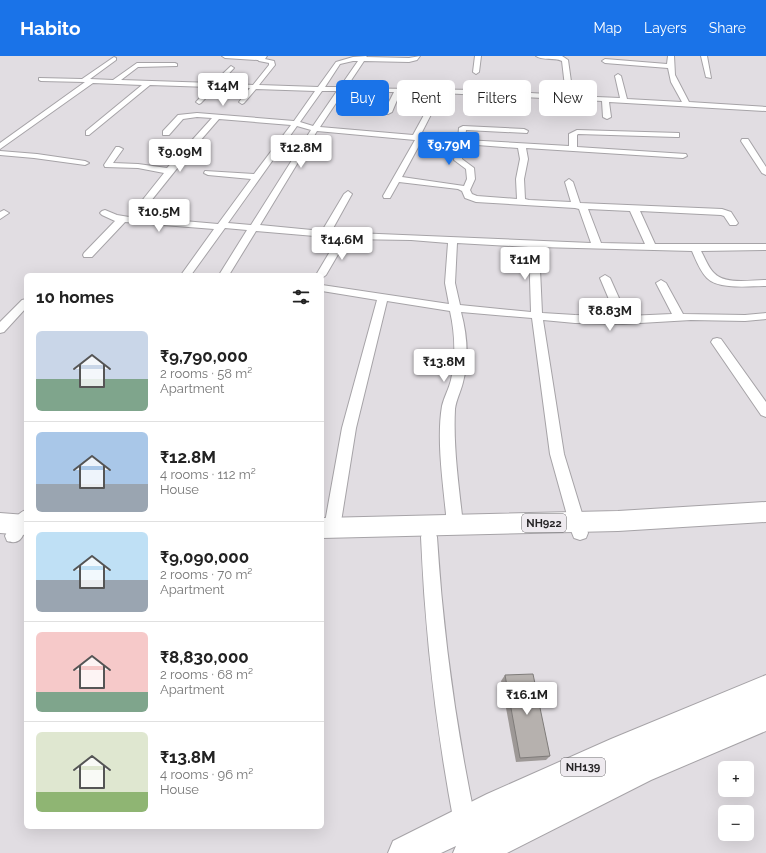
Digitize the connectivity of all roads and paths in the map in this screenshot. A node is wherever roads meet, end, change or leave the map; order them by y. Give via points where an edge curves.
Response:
1 (225, 56) edge
2 (417, 56) edge
3 (478, 56) edge
4 (539, 56) edge
5 (550, 56) edge
6 (671, 56) edge
7 (704, 56) edge
8 (264, 57) edge
9 (181, 58) dead end
10 (364, 58) edge
11 (114, 59) dead end
12 (605, 61) dead end
13 (150, 65) junction
14 (175, 65) junction
15 (670, 66) junction
16 (231, 68) dead end
17 (476, 72) dead end
18 (618, 76) dead end
19 (709, 77) dead end
20 (163, 78) junction
21 (41, 79) dead end
22 (349, 80) edge
23 (568, 80) edge
24 (83, 81) junction
25 (91, 81) junction
26 (114, 82) junction
27 (129, 83) junction
28 (148, 83) junction
29 (216, 85) junction
30 (254, 86) junction
31 (320, 89) junction
32 (336, 90) edge
33 (397, 92) edge
34 (455, 92) edge
35 (539, 96) edge
36 (336, 99) edge
37 (597, 100) edge
38 (604, 100) junction
39 (199, 102) dead end
40 (242, 102) dead end
41 (624, 102) junction
42 (687, 105) junction
43 (766, 109) edge
44 (389, 110) edge
45 (218, 116) junction
46 (428, 116) edge
47 (607, 116) dead end
48 (296, 123) junction
49 (315, 129) junction
50 (524, 131) dead end
51 (89, 133) dead end
52 (166, 133) dead end
53 (676, 135) dead end
54 (418, 138) junction
55 (745, 141) dead end
56 (460, 142) junction
57 (522, 146) junction
58 (0, 147) edge
59 (119, 149) dead end
60 (572, 149) junction
61 (0, 153) edge
62 (684, 156) dead end
63 (85, 163) dead end
64 (168, 171) junction
65 (208, 173) dead end
66 (766, 173) edge
67 (256, 177) junction
68 (396, 179) junction
69 (569, 182) dead end
70 (466, 190) junction
71 (348, 194) dead end
72 (387, 196) dead end
73 (525, 202) junction
74 (578, 206) junction
75 (634, 208) junction
76 (0, 212) edge
77 (105, 213) dead end
78 (0, 216) edge
79 (126, 219) junction
80 (733, 223) dead end
81 (222, 226) junction
82 (254, 228) junction
83 (324, 235) junction
84 (343, 236) junction
85 (454, 240) junction
86 (534, 244) junction
87 (597, 246) junction
88 (652, 247) junction
89 (766, 247) edge
90 (695, 248) junction
91 (88, 255) dead end
92 (187, 273) edge
93 (225, 273) edge
94 (322, 273) edge
95 (605, 278) dead end
96 (661, 283) dead end
97 (766, 283) edge
98 (324, 288) edge
99 (383, 297) junction
100 (24, 304) edge
101 (454, 308) junction
102 (537, 316) junction
103 (766, 316) edge
104 (680, 318) junction
105 (623, 320) junction
106 (0, 329) edge
107 (717, 342) dead end
108 (766, 412) edge
109 (766, 512) edge
110 (766, 524) edge
111 (455, 525) junction
112 (579, 528) junction
113 (325, 532) edge
114 (429, 537) junction
115 (766, 690) edge
116 (766, 716) edge
117 (467, 838) edge
118 (405, 853) edge

1 - 8 street
2 - 10 street via 409,60
3 - 17 street
4 - 5 street
5 - 23 street via 565,60
6 - 15 street
7 - 19 street
8 - 30 street via 262,61 273,63
9 - 14 street
10 - 22 street
10 - 31 street via 340,62
11 - 24 street
12 - 15 street
13 - 14 street
13 - 26 street via 135,66
13 - 27 street
14 - 20 street
15 - 42 street
16 - 29 street
18 - 41 street
20 - 28 street
20 - 29 street
21 - 24 street
24 - 25 street
25 - 26 street
25 - 58 street
26 - 27 street
27 - 28 street
28 - 51 street
29 - 30 street
29 - 39 street
30 - 31 street
30 - 40 street
31 - 32 street
31 - 48 street
33 - 44 street
34 - 35 street
36 - 49 street
37 - 38 street
38 - 41 street
38 - 47 street
41 - 42 street
42 - 43 street
45 - 48 street
45 - 52 street via 185,116 178,119
45 - 64 street
46 - 54 street
48 - 49 street
48 - 67 street
49 - 54 street
49 - 82 street
50 - 56 street via 465,128 461,130
53 - 60 street via 577,132 573,134
54 - 56 street
54 - 68 street
55 - 66 street
56 - 57 street
56 - 70 street via 458,162 468,166 471,172
57 - 60 street
57 - 73 street via 524,163 520,197
59 - 64 street via 108,165
60 - 62 street
61 - 63 street
64 - 79 street
65 - 67 street
67 - 81 street
68 - 70 street via 460,186
68 - 72 street
69 - 74 street
70 - 73 street via 468,196 476,199
71 - 83 street
73 - 74 street
74 - 75 street
74 - 87 street via 584,209
75 - 80 street via 722,212 728,214
75 - 88 street
76 - 78 street via 4,213
77 - 79 street
79 - 81 street
79 - 91 street
81 - 82 street
81 - 92 street
82 - 83 street
82 - 93 street
83 - 84 street
84 - 85 street
84 - 94 street
85 - 86 street
85 - 101 street via 450,266
86 - 87 street
86 - 102 street
87 - 88 street
88 - 90 street
89 - 90 street
90 - 97 street via 709,274 716,280
95 - 105 street
96 - 104 street
98 - 99 street
99 - 101 street
99 - 113 street
100 - 106 street
101 - 102 street
101 - 111 street via 459,325 460,366 449,406 447,439
102 - 105 street
102 - 112 street via 557,454
103 - 104 street
104 - 105 street
107 - 108 street
109 - 112 main road, NH922 via 618,521
110 - 112 main road via 622,533
111 - 112 main road, NH922
111 - 113 main road, NH922
112 - 114 main road
113 - 114 main road
114 - 117 street via 440,679
115 - 117 main road, NH139 via 622,750 499,806
116 - 117 main road, NH139
117 - 118 main road, NH139

